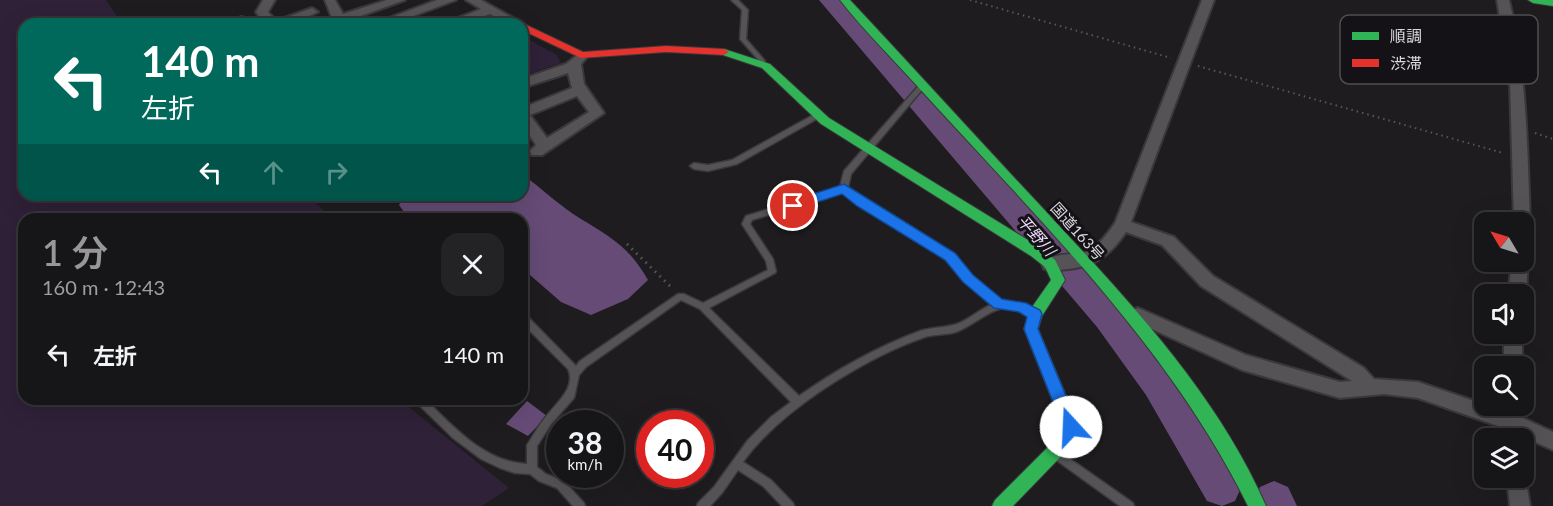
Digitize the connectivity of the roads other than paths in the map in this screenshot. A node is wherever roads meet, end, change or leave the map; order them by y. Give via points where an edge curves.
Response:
1 (269, 0) edge
2 (399, 0) edge
3 (450, 0) edge
4 (472, 0) edge
5 (734, 0) edge
6 (845, 0) edge
7 (1208, 0) edge
8 (1503, 0) edge
9 (1533, 0) edge
10 (330, 2) dead end
11 (1553, 3) edge
12 (491, 10) junction
13 (312, 12) dead end
14 (1508, 15) edge
15 (410, 17) edge
16 (267, 18) edge
17 (296, 18) edge
18 (338, 18) edge
19 (351, 18) edge
20 (466, 18) edge
21 (506, 18) edge
22 (528, 30) edge
23 (578, 59) junction
24 (766, 66) junction
25 (528, 81) edge
26 (1514, 84) edge
27 (920, 87) junction
28 (580, 90) junction
29 (528, 112) edge
30 (818, 116) junction
31 (528, 125) edge
32 (868, 147) junction
33 (694, 166) dead end
34 (844, 189) junction
35 (1522, 212) edge
36 (1122, 225) junction
37 (1084, 262) junction
38 (1050, 264) junction
39 (999, 304) junction
40 (703, 307) junction
41 (1127, 310) junction
42 (1035, 314) junction
43 (528, 323) edge
44 (575, 374) junction
45 (1369, 386) junction
46 (796, 401) junction
47 (425, 405) edge
48 (1514, 422) edge
49 (1553, 441) edge
50 (1053, 453) junction
51 (737, 464) junction
52 (532, 469) junction
53 (1518, 488) edge
54 (580, 506) edge
55 (702, 506) edge
56 (789, 506) edge
57 (1001, 506) edge
58 (1129, 506) edge
59 (1257, 506) edge
60 (1520, 506) edge

1 - 16 street via 262,12
2 - 15 street
2 - 19 street
3 - 15 street
4 - 12 street
5 - 24 lane via 745,10 743,39
6 - 27 main road, 国道163号
7 - 36 street
8 - 14 street
9 - 11 main road
10 - 18 street
12 - 20 street
12 - 21 street
13 - 17 street
22 - 23 main road
23 - 24 main road via 666,49 717,50
23 - 25 street
23 - 28 street via 575,75
24 - 30 main road
26 - 35 street
27 - 32 lane
27 - 37 main road, 国道163号
28 - 29 street
28 - 31 street via 597,112 541,148
30 - 32 main road
30 - 33 lane via 734,162 708,168
32 - 34 lane via 847,173
32 - 38 main road
34 - 39 lane via 950,256 968,278
34 - 40 lane via 749,218 746,224 770,261 772,271
36 - 37 street via 1105,252
36 - 45 street via 1168,241 1207,281 1357,374
37 - 38 street
37 - 41 main road, 国道163号
38 - 42 main road via 1058,280
39 - 42 lane
39 - 46 lane via 962,326 927,332 894,345
40 - 44 lane via 681,296 583,364
40 - 46 lane
41 - 45 street via 1242,362 1340,390
41 - 59 main road, 国道163号 via 1201,406 1245,474
42 - 50 main road via 1031,329 1071,427 1065,441
43 - 44 lane
44 - 52 lane via 572,395 532,445
45 - 48 street via 1418,390
46 - 51 lane via 755,439
47 - 52 lane via 491,459 517,470
48 - 49 street
50 - 57 main road
50 - 58 lane
51 - 55 lane via 715,496
51 - 56 lane via 767,483
52 - 54 lane via 560,484
53 - 60 street

